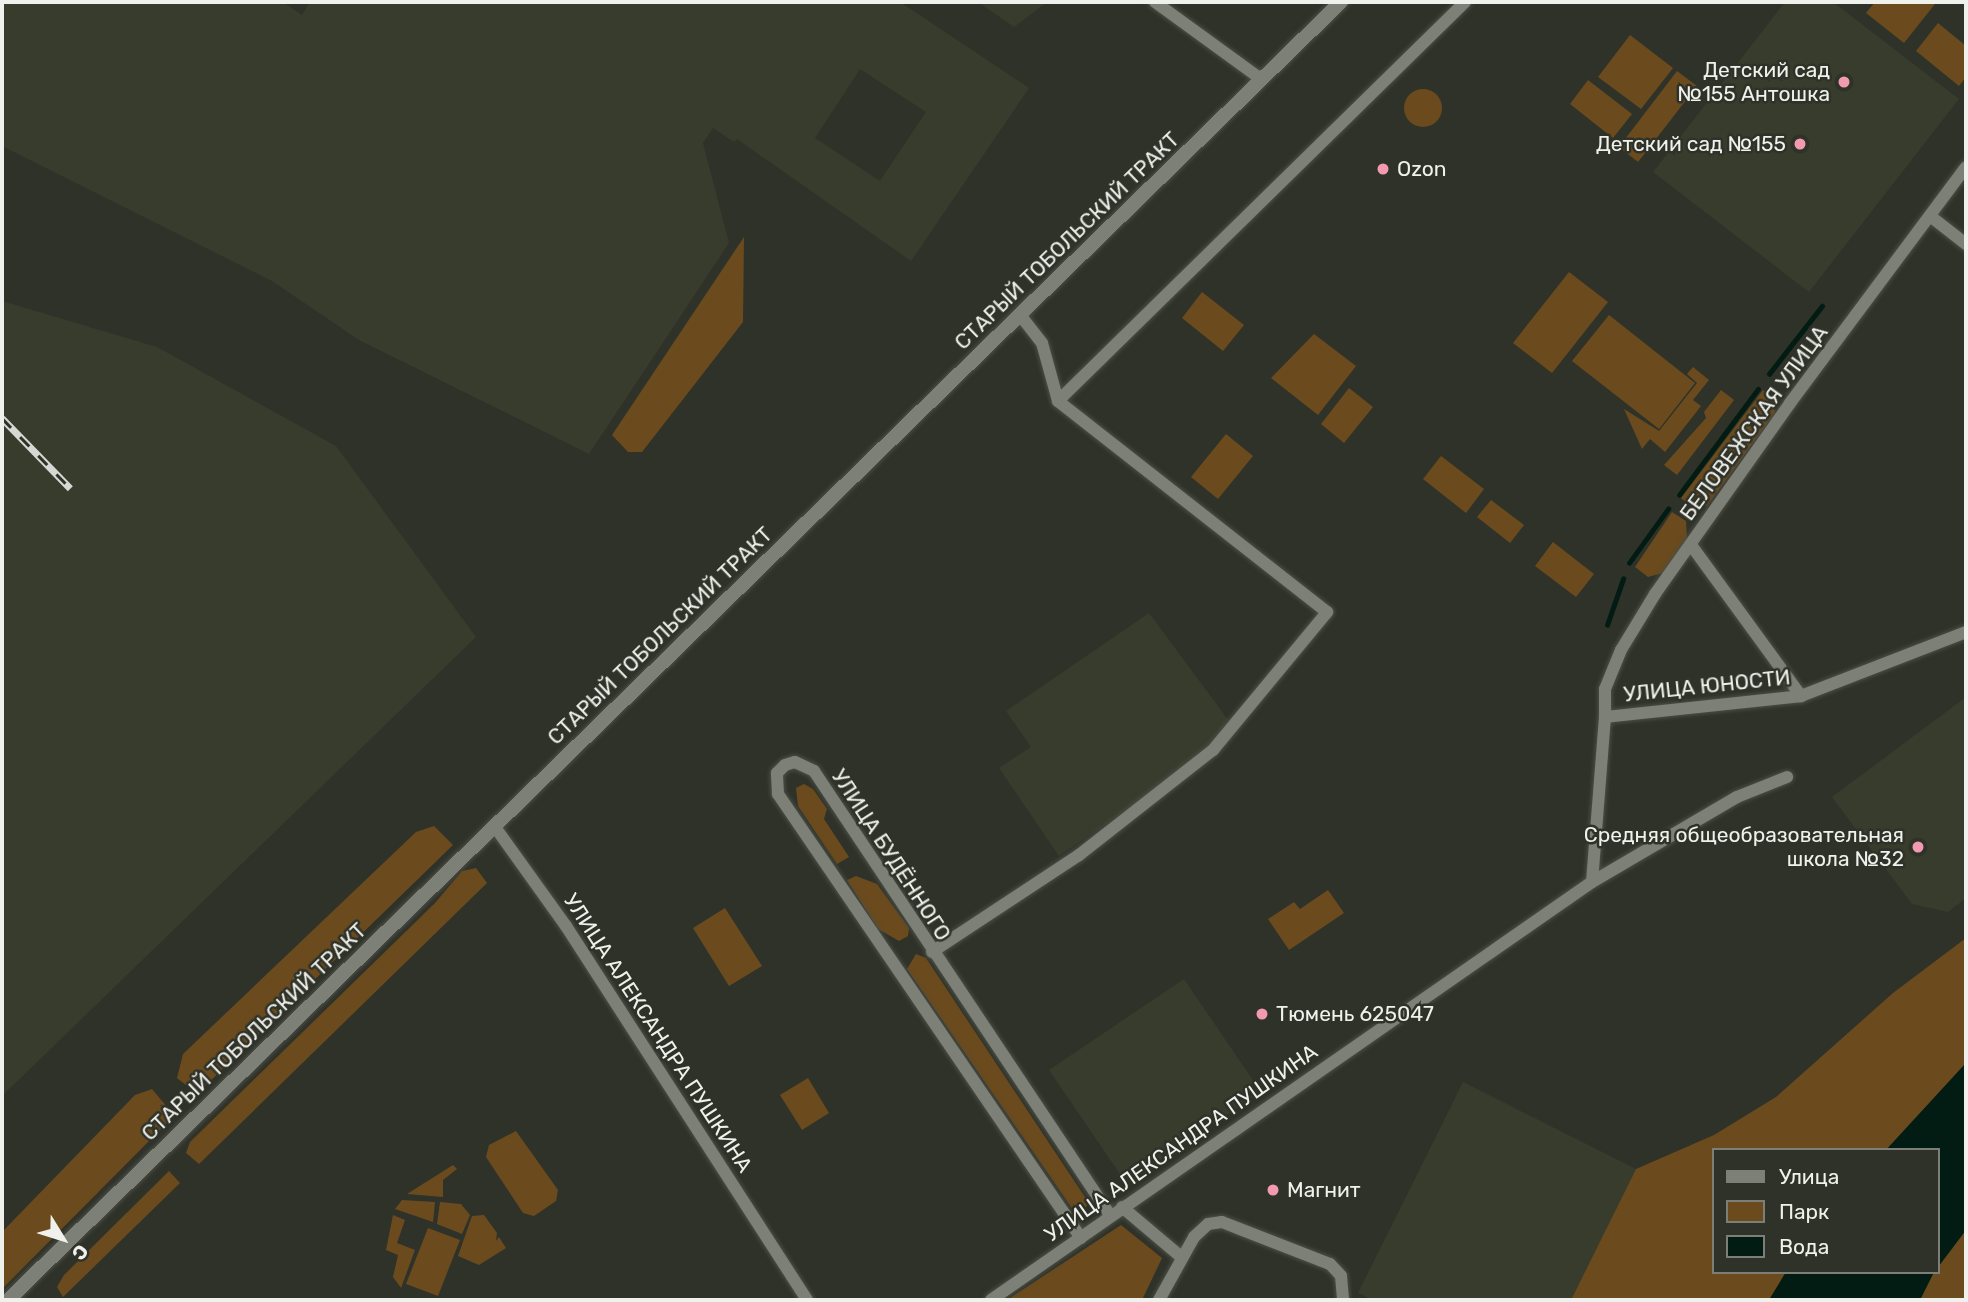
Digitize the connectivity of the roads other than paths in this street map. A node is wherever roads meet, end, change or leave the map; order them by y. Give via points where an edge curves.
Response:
1 (1154, 2) edge
2 (1341, 2) edge
3 (1465, 2) edge
4 (1261, 79) junction
5 (1966, 167) edge
6 (1930, 216) junction
7 (1966, 244) edge
8 (1021, 316) junction
9 (1058, 401) junction
10 (1691, 545) junction
11 (1966, 632) edge
12 (1801, 696) junction
13 (1605, 717) junction
14 (1787, 777) dead end
15 (495, 827) junction
16 (1592, 882) junction
17 (932, 952) junction
18 (1122, 1207) junction
19 (1110, 1215) junction
20 (1081, 1238) junction
21 (1180, 1256) junction
22 (8, 1300) edge
23 (807, 1300) edge
24 (991, 1300) edge
25 (1159, 1300) edge
26 (1343, 1300) edge

1 - 4 street
2 - 4 street, СТАРЫЙ ТОБОЛЬСКИЙ ТРАКТ
3 - 9 street
4 - 8 street, СТАРЫЙ ТОБОЛЬСКИЙ ТРАКТ
5 - 6 street, БЕЛОВЕЖСКАЯ УЛИЦА
6 - 7 street
6 - 10 street, БЕЛОВЕЖСКАЯ УЛИЦА
8 - 9 street via 1042,343
8 - 15 street, СТАРЫЙ ТОБОЛЬСКИЙ ТРАКТ
9 - 17 street via 1327,612 1213,750 1079,855
10 - 12 street
10 - 13 street, БЕЛОВЕЖСКАЯ УЛИЦА via 1621,650 1605,689
11 - 12 street, УЛИЦА ЮНОСТИ
12 - 13 street, УЛИЦА ЮНОСТИ
13 - 16 street, УЛИЦА ЮНОСТИ
14 - 16 street, УЛИЦА АЛЕКСАНДРА ПУШКИНА via 1737,797
15 - 22 street, СТАРЫЙ ТОБОЛЬСКИЙ ТРАКТ
15 - 23 street, УЛИЦА АЛЕКСАНДРА ПУШКИНА via 574,937
16 - 18 street, УЛИЦА АЛЕКСАНДРА ПУШКИНА
17 - 19 street, УЛИЦА БУДЁННОГО
17 - 20 street, УЛИЦА БУДЁННОГО via 814,771 795,762 785,765 777,773 779,794
18 - 19 street, УЛИЦА АЛЕКСАНДРА ПУШКИНА
18 - 21 street
19 - 20 street, УЛИЦА АЛЕКСАНДРА ПУШКИНА
20 - 24 street, УЛИЦА АЛЕКСАНДРА ПУШКИНА
21 - 25 street
21 - 26 street via 1208,1224 1222,1222 1330,1264 1341,1276

